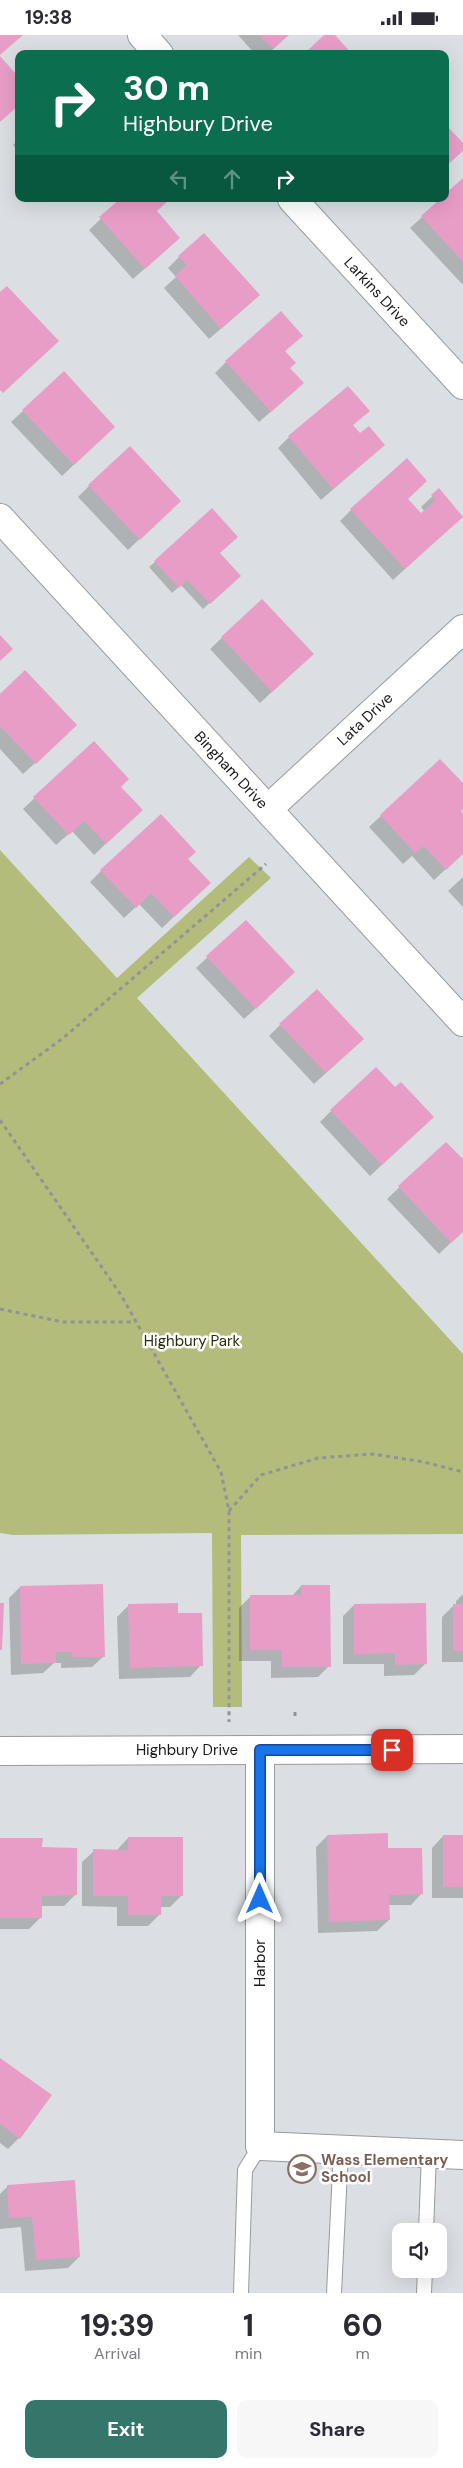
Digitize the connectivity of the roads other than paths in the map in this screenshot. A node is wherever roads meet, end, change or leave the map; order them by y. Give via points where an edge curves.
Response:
1 (142, 35) edge
2 (155, 50) edge
3 (295, 202) edge
4 (463, 385) edge
5 (0, 518) edge
6 (463, 629) edge
7 (268, 809) junction
8 (463, 1022) edge
9 (463, 1749) edge
10 (260, 1750) junction
11 (0, 1751) edge
12 (260, 2146) junction
13 (341, 2150) junction
14 (429, 2153) junction
15 (463, 2155) edge
16 (426, 2223) edge
17 (425, 2278) edge
18 (241, 2293) edge
19 (334, 2293) edge
20 (424, 2293) edge

1 - 2 street
3 - 4 street, Larkins Drive
5 - 7 street, Bingham Drive
6 - 7 street, Lata Drive
7 - 8 street, Bingham Drive
9 - 10 street, Highbury Drive
10 - 11 street, Highbury Drive
10 - 12 street, Harbor
12 - 13 street
12 - 18 lane via 245,2170
13 - 14 street
13 - 19 lane
14 - 15 street
14 - 16 lane
17 - 20 lane

